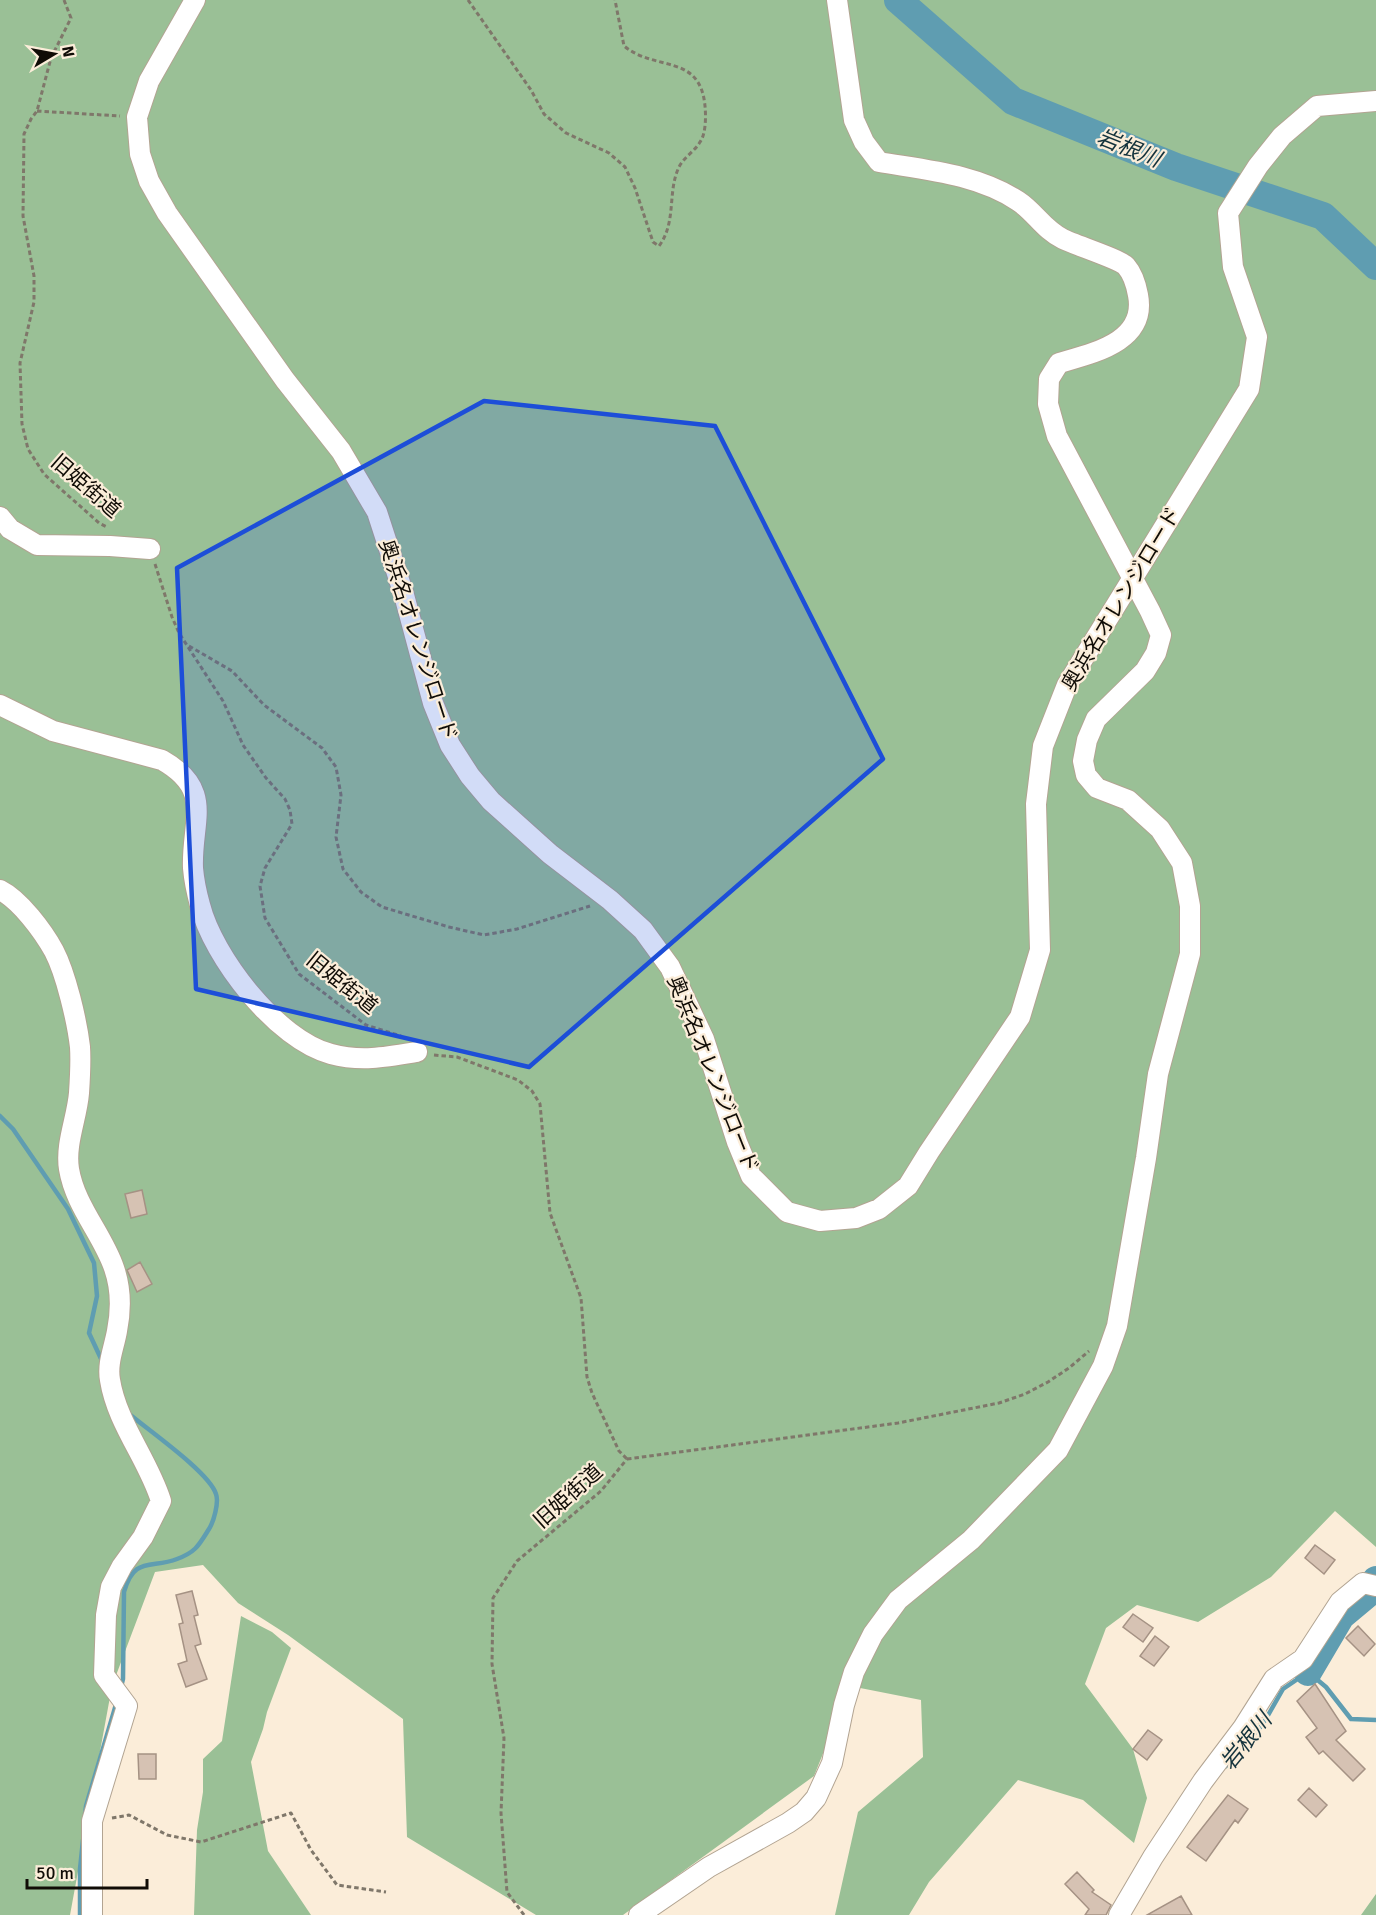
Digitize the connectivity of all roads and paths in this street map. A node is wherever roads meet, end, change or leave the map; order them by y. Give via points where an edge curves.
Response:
1 (64, 0) edge
2 (195, 0) edge
3 (468, 0) edge
4 (615, 0) edge
5 (837, 0) edge
6 (1376, 101) edge
7 (38, 111) junction
8 (137, 117) junction
9 (0, 517) edge
10 (109, 529) dead end
11 (150, 549) joint
12 (1132, 580) junction
13 (188, 645) junction
14 (0, 705) edge
15 (0, 890) edge
16 (610, 900) junction
17 (417, 1052) junction
18 (1095, 1346) dead end
19 (627, 1459) junction
20 (1376, 1586) edge
21 (92, 1821) junction
22 (386, 1892) dead end
23 (92, 1915) edge
24 (524, 1915) edge
25 (639, 1915) edge
26 (1119, 1915) edge

1 - 7 path, 旧姫街道 via 71,18 51,58
2 - 8 street, 奥浜名オレンジロード via 149,81
3 - 4 path via 544,114 566,133 609,153 625,167 652,242 659,246 671,218 673,186 680,165 702,141 704,93 699,80 681,67 649,60 624,46
5 - 12 street via 854,120 879,162 960,176 989,186 1020,202 1046,229 1062,239 1125,264 1135,281 1140,306 1134,328 1120,340 1059,363 1049,379 1048,404 1057,436
6 - 12 street, 奥浜名オレンジロード via 1317,106 1282,136 1228,213 1233,267 1257,337 1249,389
7 - 8 path
7 - 10 path, 旧姫街道 via 24,134 23,216 34,276 34,302 20,363 22,424 28,449 44,474
8 - 16 street, 奥浜名オレンジロード via 140,154 149,181 167,213 341,452 377,512 433,703 450,745 492,801 550,854
9 - 11 street via 10,529 37,545
11 - 13 path, 旧姫街道 via 172,618
12 - 16 street, 奥浜名オレンジロード via 1067,685 1042,746 1036,804 1040,950 1020,1017 908,1186 879,1209 856,1218 820,1221 787,1212 751,1176 704,1039 670,967 643,930
12 - 25 street via 1161,634 1156,653 1144,671 1096,719 1083,761 1086,776 1097,788 1128,800 1160,829 1182,863 1190,906 1190,954 1158,1074 1117,1326 1103,1366 1058,1450 971,1539 898,1600 873,1634 854,1672 832,1763 816,1798 788,1823 709,1867
13 - 16 path via 232,671 264,705 322,748 336,767 341,795 336,837 343,870 361,892 382,907 484,935 517,929
13 - 17 path, 旧姫街道 via 223,701 243,745 290,810 292,824 265,868 261,886 265,918 299,974 366,1025 402,1036
14 - 17 street via 53,731 162,760 188,781 198,816 193,868 200,905 211,933 244,988 283,1028 312,1048 332,1055 372,1060
15 - 21 street via 29,916 54,951 69,994 80,1047 79,1094 69,1171 82,1207 114,1268 121,1304 109,1378 116,1406 161,1502 111,1587 104,1675 127,1706
17 - 19 path, 旧姫街道 via 457,1057 518,1080 540,1104 550,1213 581,1298 587,1377 619,1452
18 - 19 path via 1048,1382 999,1403 898,1423
19 - 24 path, 旧姫街道 via 601,1491 517,1561 493,1598 492,1664 504,1738 501,1813 507,1892
20 - 26 street via 1363,1583 1340,1602 1302,1659 1274,1679 1165,1838
21 - 22 path via 129,1815 167,1835 201,1842 291,1813 311,1850 337,1885
21 - 23 street

